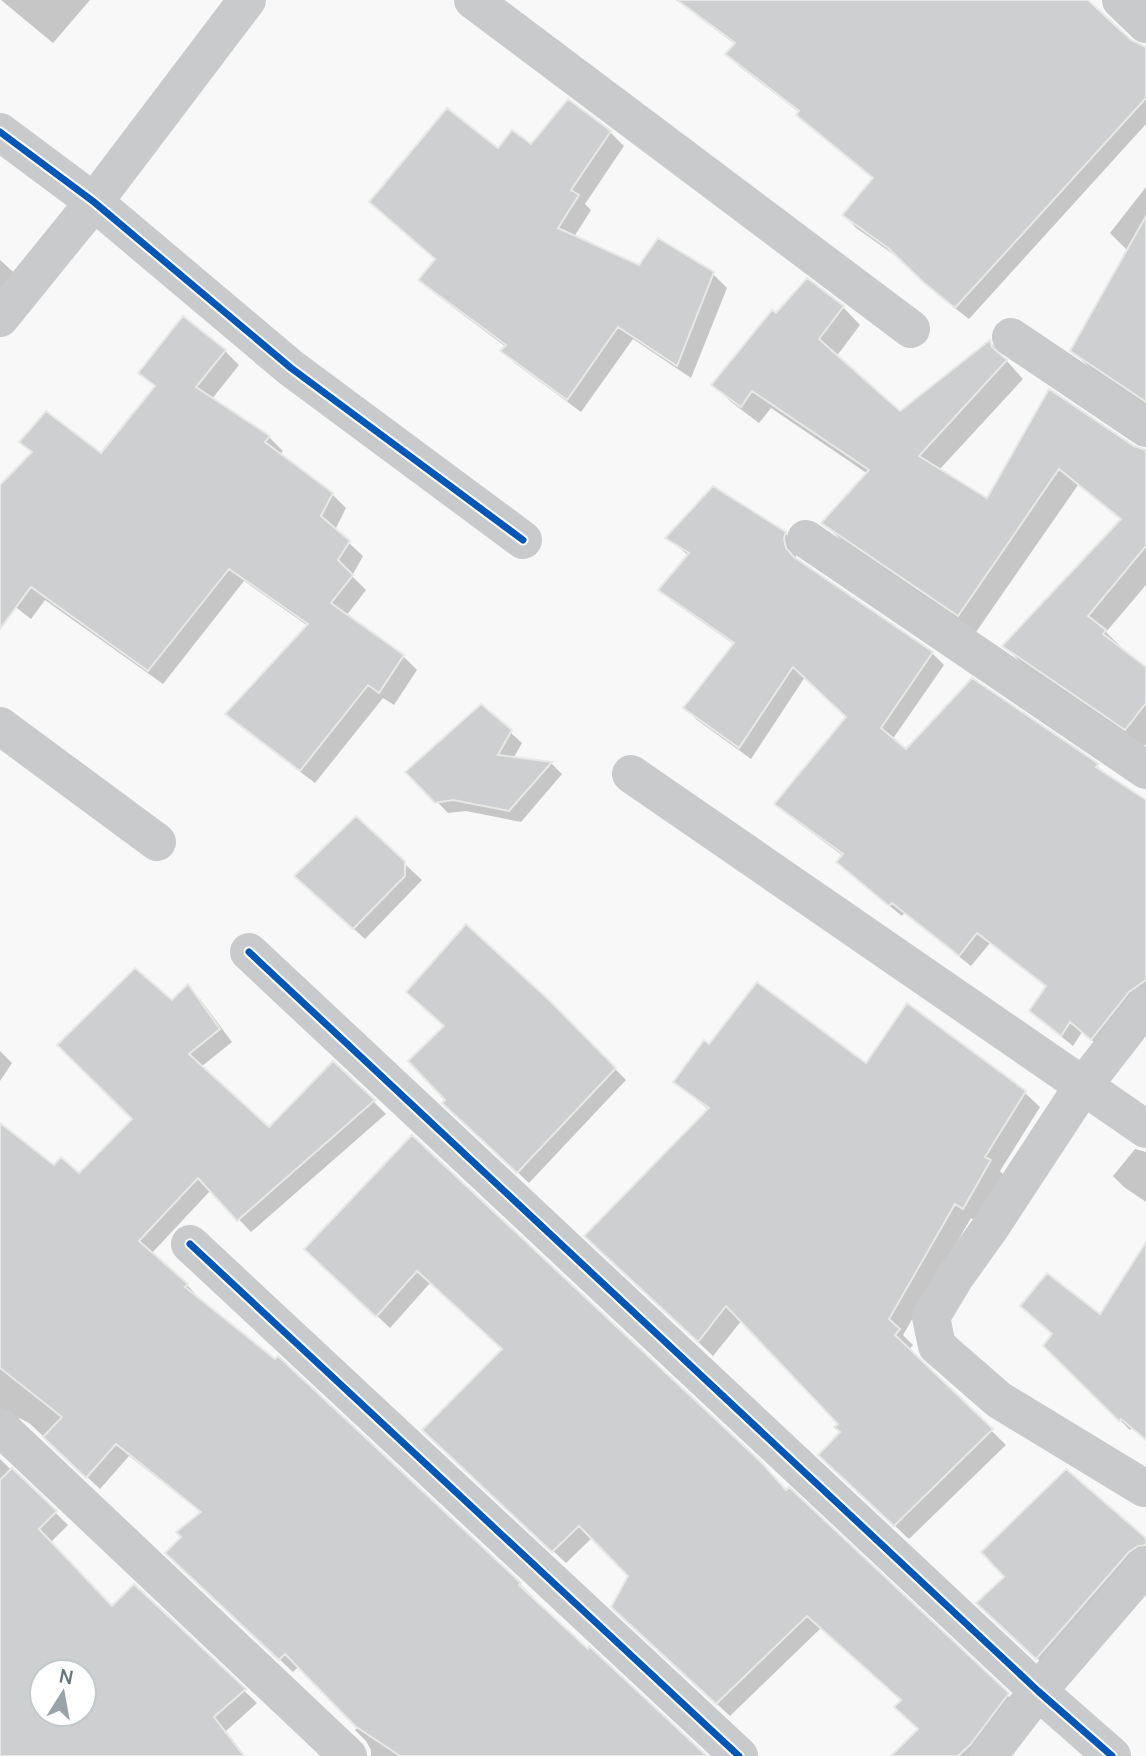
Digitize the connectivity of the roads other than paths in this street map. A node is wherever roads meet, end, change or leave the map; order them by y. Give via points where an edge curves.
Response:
1 (247, 0) edge
2 (473, 0) edge
3 (1121, 0) edge
4 (1146, 24) edge
5 (0, 132) edge
6 (94, 202) junction
7 (0, 318) edge
8 (911, 329) dead end
9 (1011, 337) dead end
10 (1146, 428) edge
11 (806, 539) dead end
12 (523, 540) dead end
13 (0, 726) edge
14 (1146, 770) edge
15 (631, 774) dead end
16 (157, 842) dead end
17 (249, 952) dead end
18 (1146, 1005) edge
19 (1083, 1086) junction
20 (1146, 1129) edge
21 (190, 1244) dead end
22 (0, 1427) edge
23 (1144, 1488) edge
24 (1146, 1566) edge
25 (1038, 1692) junction
26 (348, 1756) edge
27 (739, 1756) edge
28 (988, 1756) edge
29 (1112, 1756) edge

1 - 6 street
2 - 8 street
3 - 4 street
5 - 6 street
6 - 7 street
6 - 12 street via 291,368
9 - 10 street
11 - 14 street
13 - 16 street
15 - 19 street
17 - 25 street
18 - 19 street
19 - 20 street
19 - 23 street via 931,1317 937,1346 999,1400
21 - 27 street
22 - 26 street
24 - 25 street
25 - 28 street
25 - 29 street

